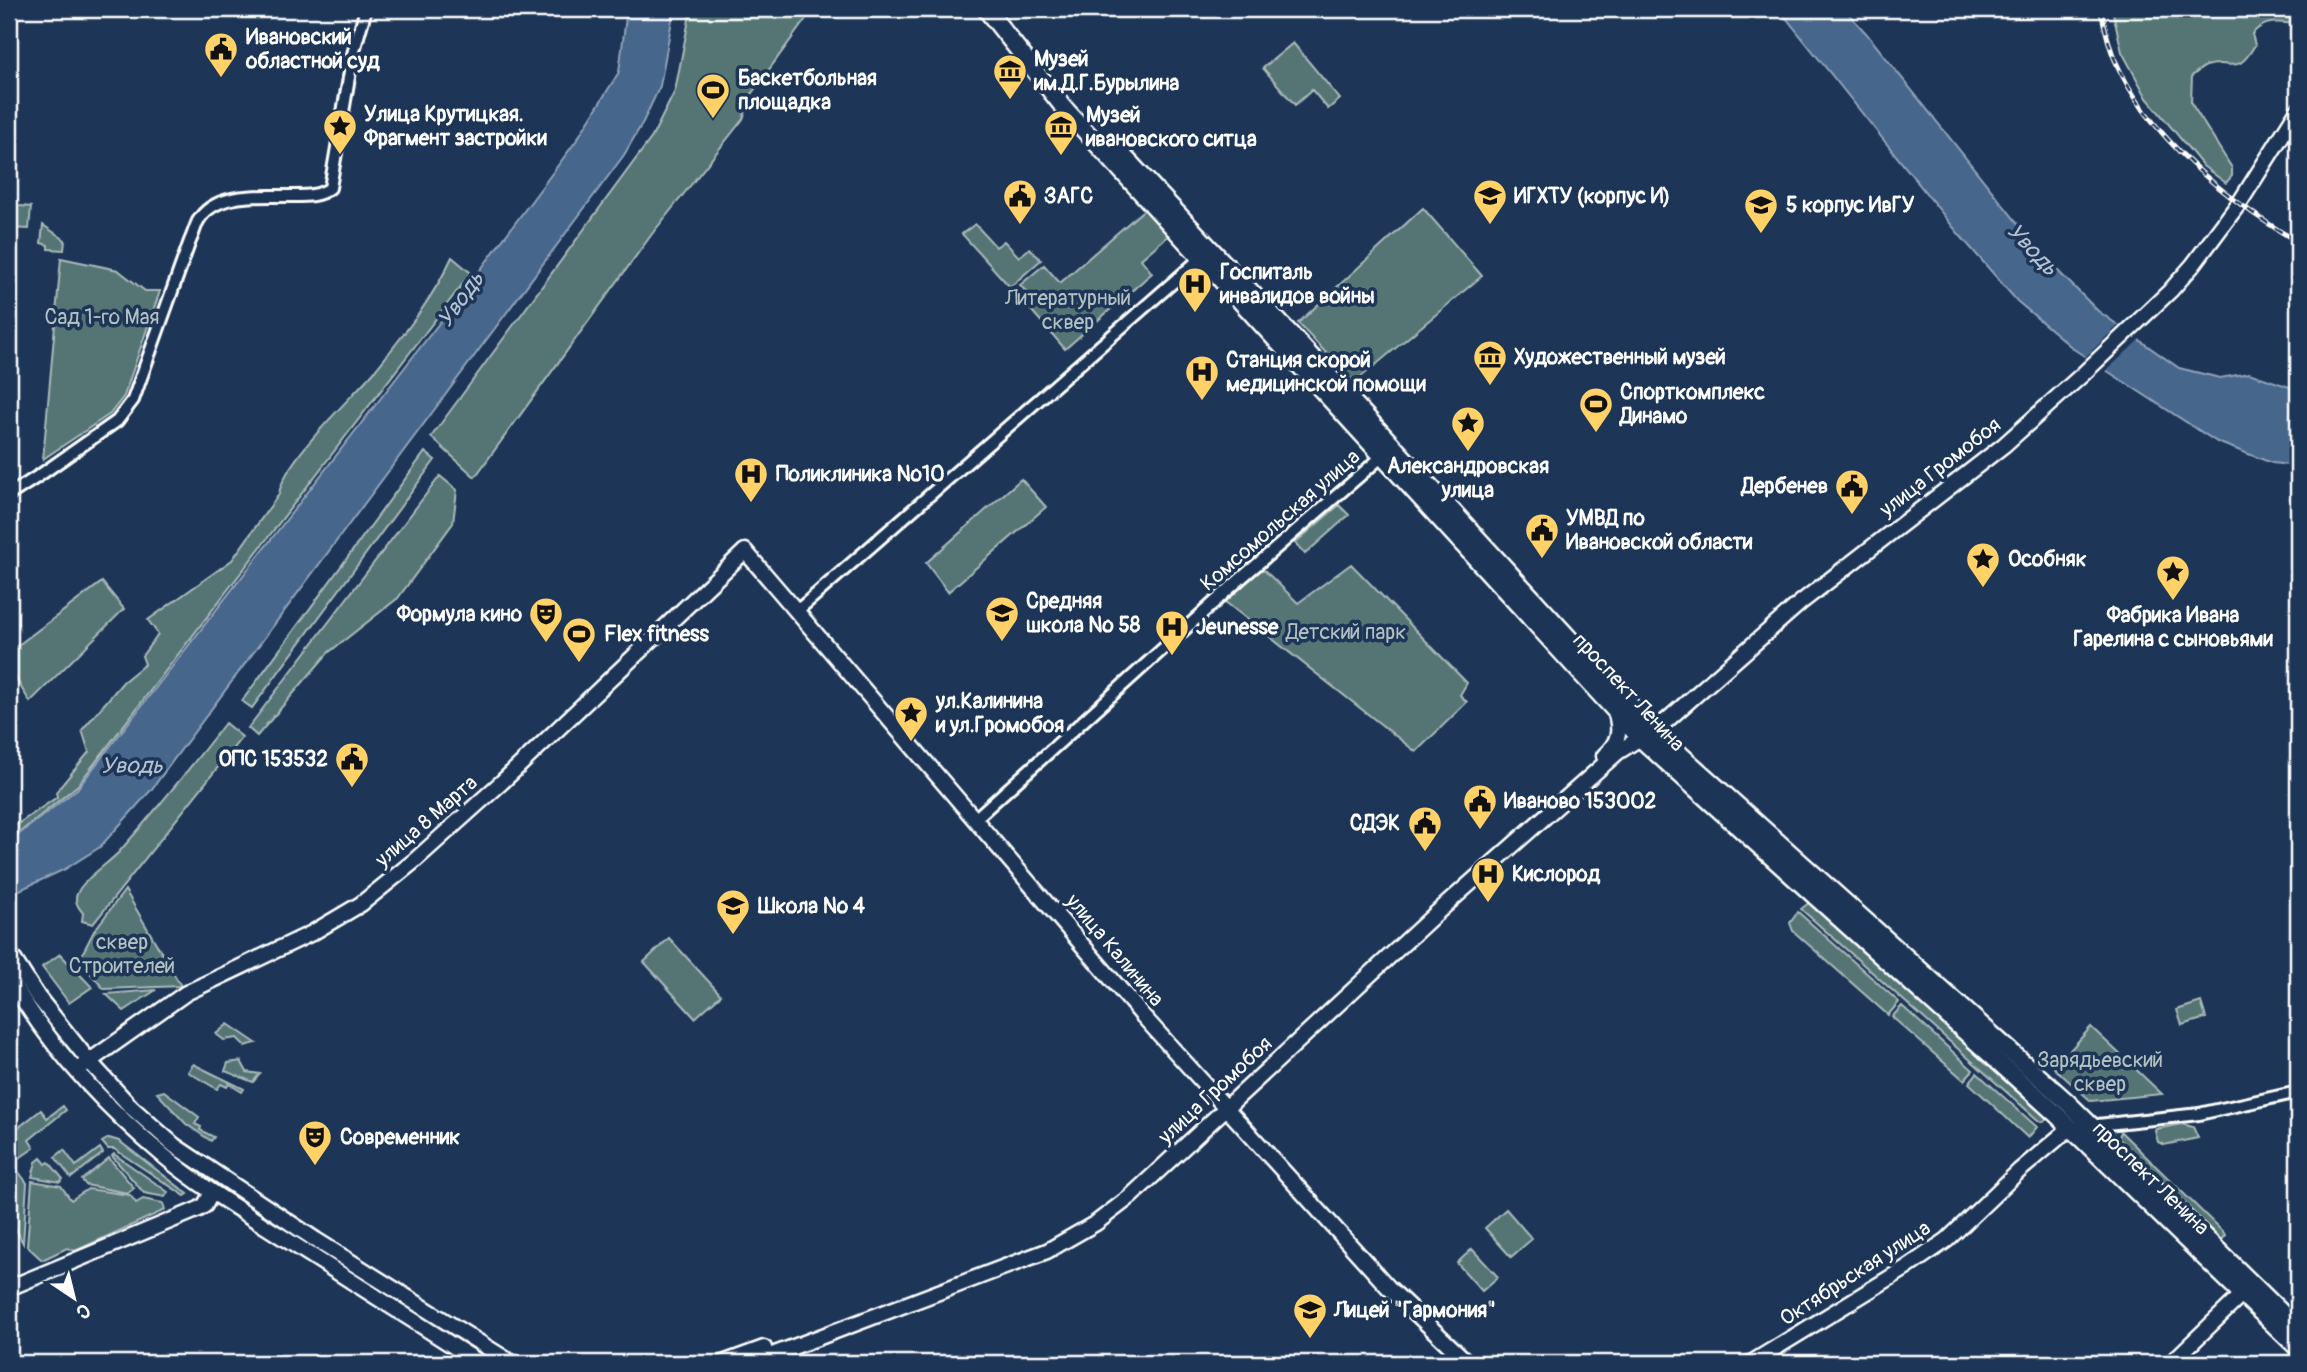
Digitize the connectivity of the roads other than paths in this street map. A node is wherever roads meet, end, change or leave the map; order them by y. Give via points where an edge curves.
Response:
1 (366, 9) edge
2 (986, 9) edge
3 (1000, 9) edge
4 (2298, 110) edge
5 (1202, 257) junction
6 (1387, 451) junction
7 (9, 495) edge
8 (745, 551) joint
9 (797, 611) junction
10 (1615, 710) junction
11 (1647, 735) junction
12 (1614, 747) junction
13 (975, 819) junction
14 (9, 952) edge
15 (9, 977) edge
16 (89, 1061) junction
17 (77, 1070) junction
18 (2298, 1092) edge
19 (1223, 1106) junction
20 (2092, 1126) junction
21 (2070, 1128) junction
22 (212, 1192) junction
23 (350, 1260) junction
24 (340, 1274) junction
25 (9, 1289) edge
26 (2247, 1290) junction
27 (423, 1308) junction
28 (415, 1322) junction
29 (2298, 1329) edge
30 (2298, 1348) edge
31 (480, 1363) edge
32 (512, 1363) edge
33 (723, 1363) edge
34 (751, 1363) edge
35 (1468, 1363) edge
36 (1751, 1363) edge
37 (2171, 1363) edge

1 - 7 street via 353,54 330,188 313,196 235,197 199,219 133,400 117,421
2 - 5 highway, проспект Ленина via 1065,108
3 - 6 highway, проспект Ленина via 1073,102 1276,318
4 - 11 main road, улица Громобоя via 2240,202 2193,265 2142,318 2004,445 1800,603
5 - 6 highway, проспект Ленина
5 - 9 street
6 - 10 highway, проспект Ленина
6 - 11 highway, проспект Ленина
6 - 13 street, Комсомольская улица
8 - 9 main road, улица Калинина
8 - 16 main road, улица 8 Марта via 502,782 360,904 312,933 186,993
9 - 13 main road, улица Калинина
10 - 11 highway, проспект Ленина
10 - 12 main road via 1620,734
11 - 12 main road, улица Громобоя
11 - 19 main road, улица Громобоя via 1618,752
11 - 20 highway, проспект Ленина
11 - 21 highway, проспект Ленина
12 - 19 main road, улица Громобоя via 1354,978
13 - 19 main road, улица Калинина
14 - 16 main road
15 - 17 main road
16 - 17 main road, улица 8 Марта
16 - 23 main road via 175,1146
17 - 22 main road via 165,1157
18 - 20 street via 2199,1114
19 - 33 main road, улица Громобоя via 1125,1192 1043,1244
19 - 34 main road, улица Громобоя via 1130,1197 1072,1238
19 - 35 main road, улица Калинина via 1388,1287
20 - 21 street
20 - 26 highway, проспект Ленина
21 - 26 highway, проспект Ленина
21 - 36 main road, Октябрьская улица via 1947,1240
22 - 24 main road
22 - 25 main road via 199,1209
23 - 24 main road
23 - 27 main road
24 - 28 main road
26 - 29 highway, проспект Ленина
26 - 30 highway, проспект Ленина
26 - 37 main road
27 - 28 main road
27 - 32 main road
28 - 31 main road

